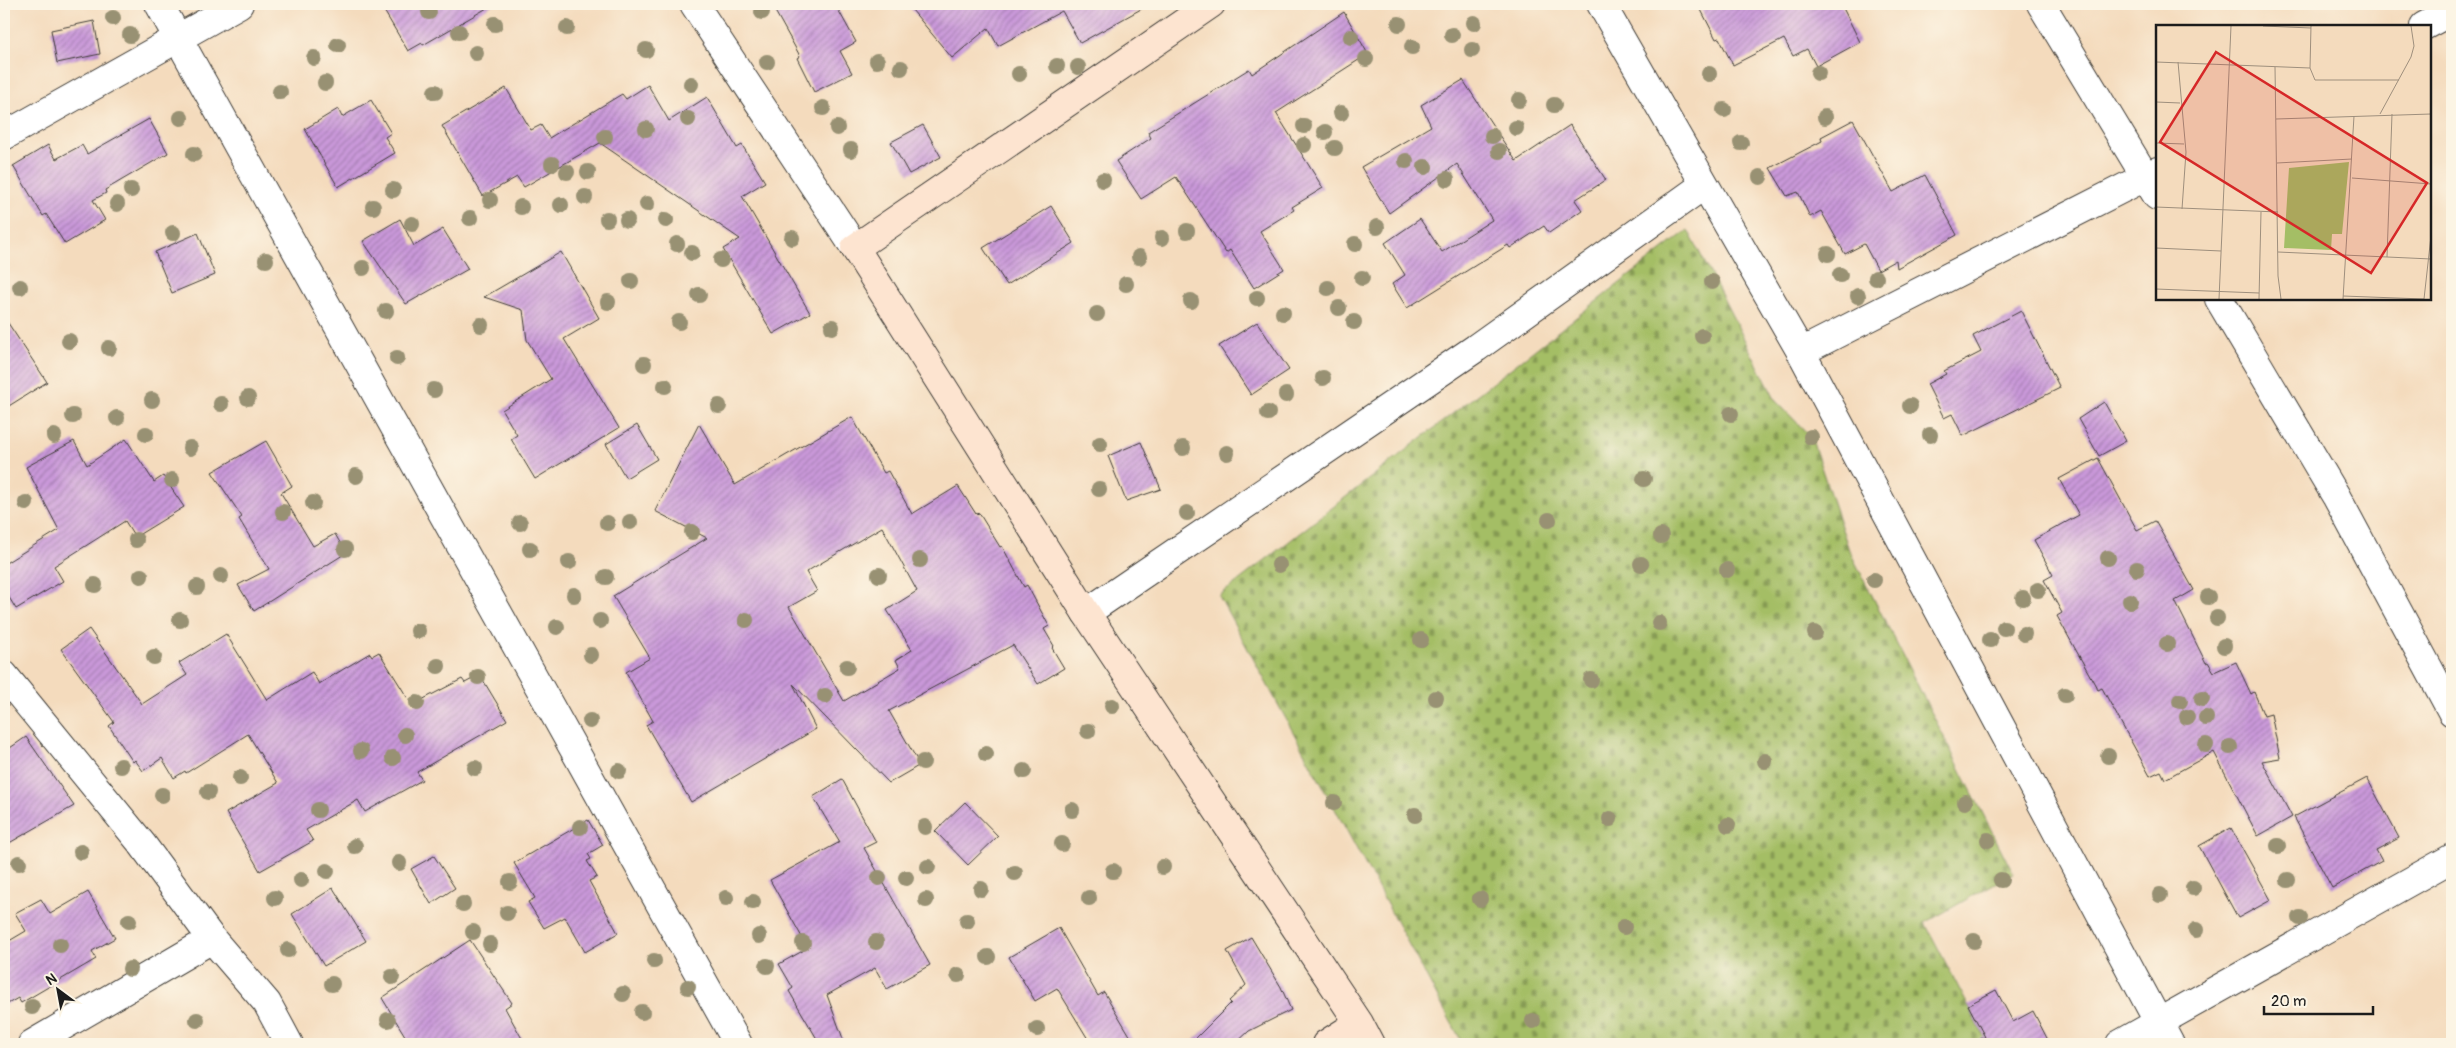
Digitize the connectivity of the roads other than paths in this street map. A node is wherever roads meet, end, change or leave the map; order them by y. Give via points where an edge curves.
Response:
1 (159, 4) edge
2 (239, 4) edge
3 (694, 4) edge
4 (1211, 4) edge
5 (1602, 4) edge
6 (2041, 4) edge
7 (2452, 11) edge
8 (2426, 25) edge
9 (178, 37) junction
10 (4, 136) edge
11 (2154, 181) edge
12 (1704, 185) junction
13 (855, 248) junction
14 (2220, 300) edge
15 (1801, 352) junction
16 (1086, 613) junction
17 (4, 675) edge
18 (2452, 712) edge
19 (2452, 858) edge
20 (212, 938) junction
21 (1365, 1034) edge
22 (2165, 1034) edge
23 (32, 1044) edge
24 (289, 1044) edge
25 (738, 1044) edge
26 (1326, 1044) edge
27 (2120, 1044) edge

1 - 9 street
2 - 9 street
3 - 13 street
4 - 13 street
5 - 12 street
6 - 11 street
7 - 8 street
9 - 10 street
9 - 25 street
11 - 15 street
12 - 15 street
12 - 16 street via 1476,348
13 - 16 street
14 - 18 street via 2336,496
15 - 22 street via 1924,588
16 - 21 street
17 - 20 street via 142,844
19 - 22 street
20 - 23 street
20 - 24 street via 268,1003
21 - 26 street
22 - 27 street

